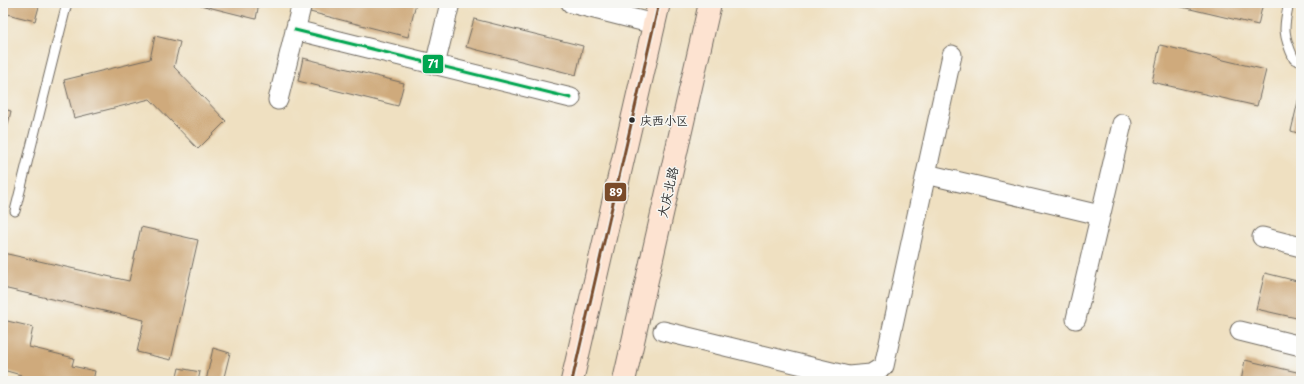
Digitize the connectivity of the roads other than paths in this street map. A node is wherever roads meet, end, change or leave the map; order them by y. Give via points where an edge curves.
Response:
1 (67, 3) edge
2 (302, 3) edge
3 (450, 3) edge
4 (571, 3) edge
5 (710, 3) edge
6 (1289, 3) edge
7 (657, 13) edge
8 (295, 30) junction
9 (952, 55) dead end
10 (1301, 62) edge
11 (435, 64) junction
12 (571, 98) dead end
13 (278, 100) dead end
14 (1122, 124) dead end
15 (926, 174) junction
16 (15, 211) dead end
17 (1100, 215) junction
18 (1262, 237) dead end
19 (1301, 247) edge
20 (1076, 319) dead end
21 (664, 331) dead end
22 (1240, 331) dead end
23 (1301, 346) edge
24 (572, 381) edge
25 (624, 381) edge

1 - 16 lane
2 - 8 street
3 - 11 street
4 - 7 street
5 - 25 main road, 大庆北路
6 - 10 lane via 1284,23 1286,42 1294,59
7 - 24 main road
8 - 11 street
8 - 13 street
9 - 15 street
11 - 12 street
14 - 17 street
15 - 17 street
15 - 21 street via 884,366 871,374 848,376
17 - 20 street
18 - 19 street
22 - 23 street

